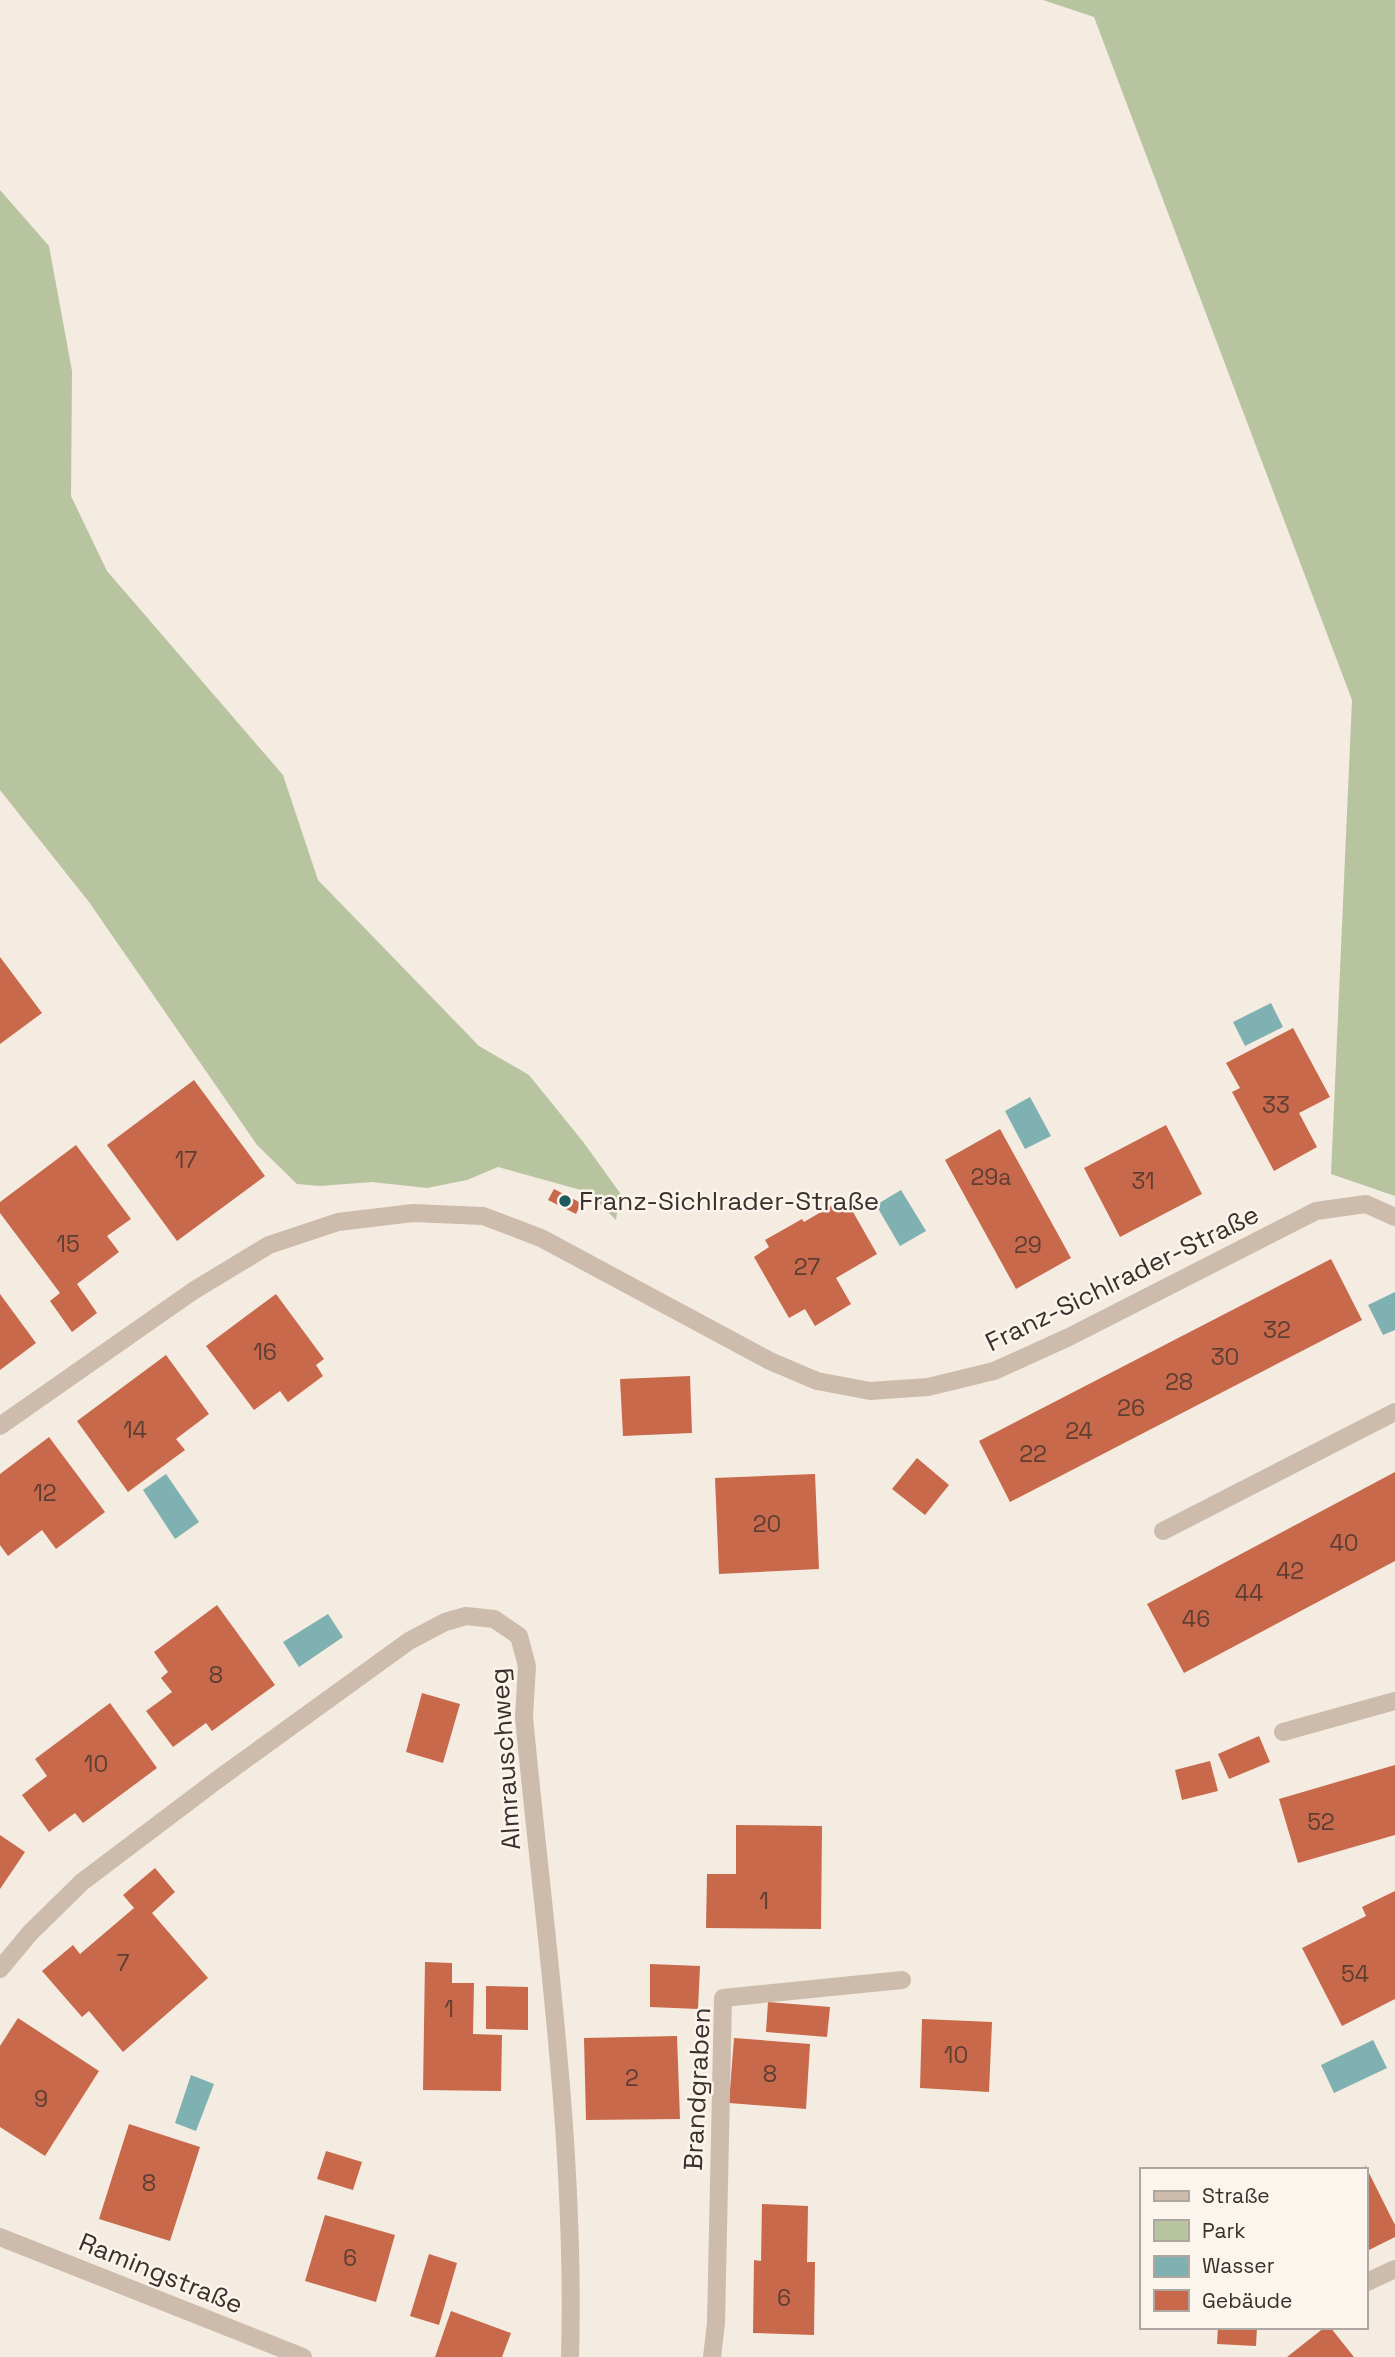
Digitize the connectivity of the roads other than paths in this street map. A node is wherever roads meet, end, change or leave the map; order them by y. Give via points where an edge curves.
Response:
1 (1395, 1217) edge
2 (1395, 1412) edge
3 (0, 1426) edge
4 (1163, 1531) dead end
5 (1395, 1701) edge
6 (1283, 1732) dead end
7 (0, 1969) edge
8 (902, 1980) dead end
9 (0, 2237) edge
10 (1395, 2269) edge
11 (1367, 2282) edge
12 (303, 2357) edge
13 (570, 2357) edge
14 (712, 2357) edge

1 - 3 street, Franz-Sichlrader-Straße via 1366,1204 1316,1211 994,1371 928,1387 870,1391 817,1381 770,1361 541,1238 482,1216 413,1213 338,1222 269,1245 204,1284
2 - 4 street
5 - 6 street
7 - 13 street, Almrauschweg via 82,1882 409,1641 466,1615 494,1619 519,1636 527,1666 524,1717 562,2108
8 - 14 street, Brandgraben via 723,1998
9 - 12 street, Ramingstraße
10 - 11 street

